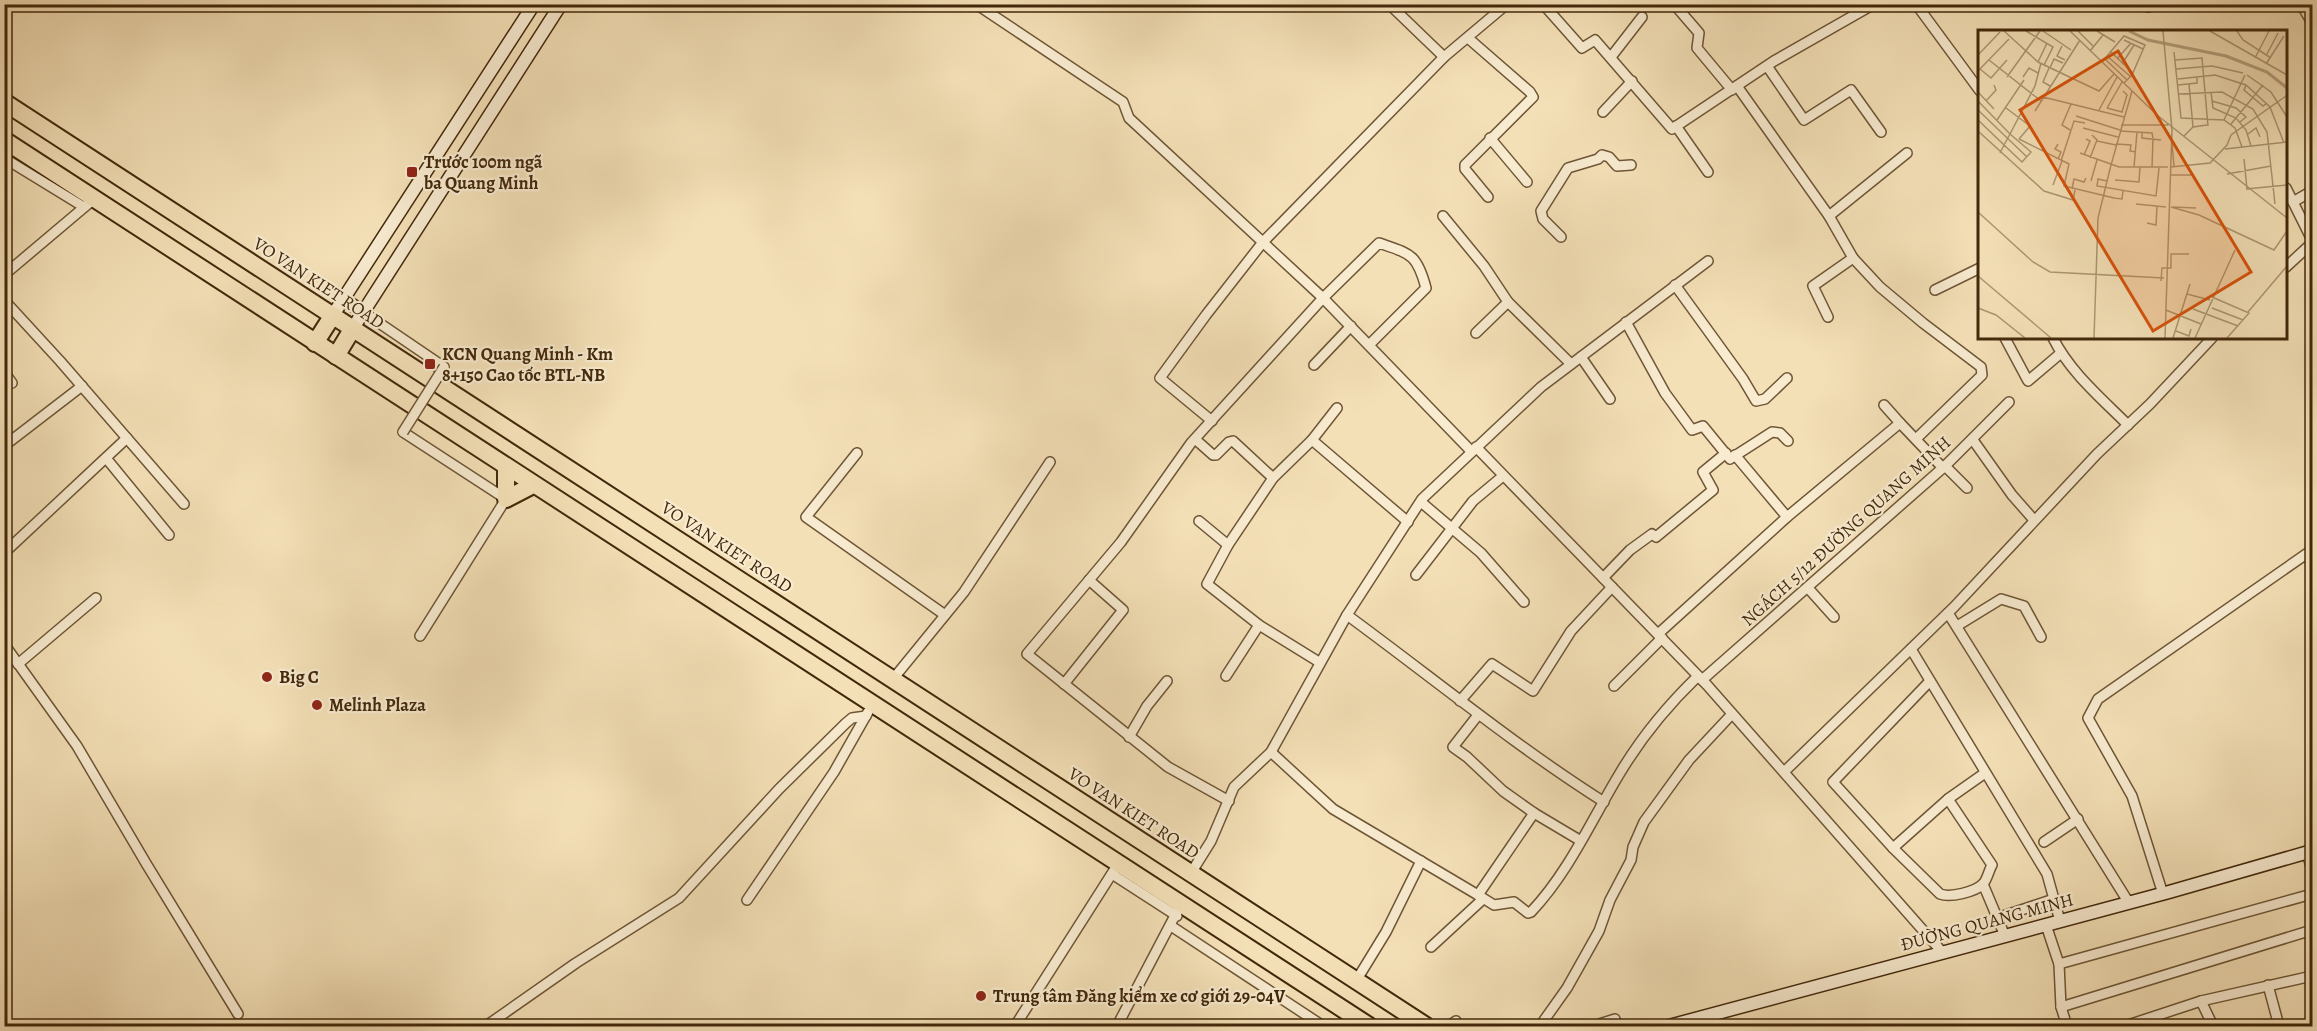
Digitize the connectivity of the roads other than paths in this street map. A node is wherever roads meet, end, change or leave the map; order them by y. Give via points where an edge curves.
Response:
1 (534, 4) edge
2 (561, 4) edge
3 (976, 4) edge
4 (1389, 4) edge
5 (1507, 4) edge
6 (1543, 4) edge
7 (1674, 4) edge
8 (1874, 4) edge
9 (1916, 4) edge
10 (2148, 4) edge
11 (2158, 4) edge
12 (2301, 4) edge
13 (1642, 17) dead end
14 (2312, 19) edge
15 (1468, 38) junction
16 (1444, 57) junction
17 (1611, 57) junction
18 (1767, 66) junction
19 (1632, 81) junction
20 (1734, 88) junction
21 (1978, 88) edge
22 (4, 102) edge
23 (1603, 112) dead end
24 (1676, 126) junction
25 (1881, 132) dead end
26 (1490, 138) junction
27 (4, 140) edge
28 (1907, 153) dead end
29 (4, 158) edge
30 (1631, 165) dead end
31 (1708, 172) dead end
32 (1527, 182) dead end
33 (2287, 190) edge
34 (2313, 191) edge
35 (1488, 197) dead end
36 (2293, 202) junction
37 (89, 203) junction
38 (1443, 216) dead end
39 (1829, 216) junction
40 (1561, 237) dead end
41 (1263, 242) junction
42 (2313, 242) edge
43 (1853, 258) junction
44 (1708, 261) dead end
45 (2287, 266) edge
46 (1978, 269) edge
47 (4, 275) edge
48 (1675, 285) junction
49 (1935, 290) dead end
50 (1323, 297) junction
51 (343, 299) junction
52 (4, 300) edge
53 (1508, 302) junction
54 (363, 312) junction
55 (333, 315) junction
56 (1828, 317) dead end
57 (1626, 322) junction
58 (1351, 327) junction
59 (353, 328) junction
60 (1476, 333) dead end
61 (2006, 339) edge
62 (2054, 339) edge
63 (2211, 339) edge
64 (315, 343) junction
65 (1369, 345) junction
66 (2061, 353) junction
67 (336, 356) junction
68 (1581, 357) junction
69 (1571, 364) junction
70 (1314, 365) dead end
71 (4, 372) edge
72 (1787, 378) dead end
73 (12, 383) dead end
74 (82, 386) junction
75 (1610, 399) dead end
76 (2009, 402) dead end
77 (1884, 405) dead end
78 (1337, 408) dead end
79 (1212, 421) junction
80 (1900, 423) junction
81 (2128, 425) junction
82 (127, 438) junction
83 (1195, 439) junction
84 (1916, 439) junction
85 (1312, 440) junction
86 (1973, 440) junction
87 (1788, 441) dead end
88 (4, 446) edge
89 (1474, 449) junction
90 (857, 453) dead end
91 (1730, 454) junction
92 (106, 458) junction
93 (1050, 462) dead end
94 (1944, 467) junction
95 (506, 473) junction
96 (1503, 476) junction
97 (1273, 478) junction
98 (528, 487) junction
99 (1967, 488) dead end
100 (506, 499) junction
101 (1421, 502) junction
102 (184, 504) dead end
103 (1787, 517) junction
104 (2034, 520) junction
105 (1200, 521) dead end
106 (1408, 522) junction
107 (1452, 527) junction
108 (169, 535) dead end
109 (1228, 545) junction
110 (2313, 550) edge
111 (4, 553) edge
112 (1416, 575) dead end
113 (1603, 578) junction
114 (1089, 580) junction
115 (1612, 587) junction
116 (1808, 588) junction
117 (96, 598) dead end
118 (1524, 602) dead end
119 (1948, 613) junction
120 (945, 615) junction
121 (1347, 615) junction
122 (1834, 617) dead end
123 (1259, 625) junction
124 (1957, 626) junction
125 (420, 636) dead end
126 (1660, 636) junction
127 (2041, 637) dead end
128 (4, 644) edge
129 (1911, 649) junction
130 (1320, 662) junction
131 (18, 664) junction
132 (1226, 676) dead end
133 (1700, 678) junction
134 (893, 679) junction
135 (1167, 681) dead end
136 (1930, 681) junction
137 (1064, 684) junction
138 (1614, 686) dead end
139 (1460, 701) junction
140 (869, 710) junction
141 (1732, 714) junction
142 (1478, 715) junction
143 (1129, 737) junction
144 (1271, 752) junction
145 (1784, 772) junction
146 (1985, 773) junction
147 (1948, 799) junction
148 (1228, 801) junction
149 (1604, 802) junction
150 (1534, 813) junction
151 (2078, 819) junction
152 (1581, 841) junction
153 (2044, 842) dead end
154 (1893, 848) junction
155 (2310, 852) edge
156 (1421, 861) junction
157 (1115, 869) junction
158 (2313, 871) edge
159 (1191, 873) junction
160 (1983, 884) junction
161 (2163, 894) junction
162 (2313, 894) edge
163 (1480, 897) junction
164 (2054, 899) junction
165 (747, 900) dead end
166 (2129, 903) junction
167 (1179, 910) junction
168 (1997, 918) junction
169 (2060, 921) junction
170 (2046, 925) junction
171 (1171, 926) junction
172 (2313, 930) edge
173 (2005, 936) junction
174 (1431, 947) dead end
175 (1943, 952) junction
176 (2059, 964) junction
177 (2313, 976) edge
178 (1356, 981) junction
179 (2268, 985) junction
180 (2201, 1001) junction
181 (2061, 1007) junction
182 (238, 1014) dead end
183 (1360, 1024) edge
184 (486, 1026) edge
185 (1015, 1026) edge
186 (1117, 1026) edge
187 (1323, 1026) edge
188 (1426, 1026) edge
189 (1540, 1026) edge
190 (1593, 1026) edge
191 (1617, 1026) edge
192 (1670, 1026) edge
193 (2067, 1026) edge
194 (2125, 1026) edge
195 (2213, 1026) edge
196 (2279, 1026) edge

1 - 51 street
2 - 54 street
3 - 41 street via 1124,102 1129,118
4 - 16 street
5 - 15 street
6 - 17 street via 1582,48 1595,39
7 - 20 street via 1700,33 1697,48
8 - 18 street
9 - 21 street
10 - 11 street
12 - 14 street
13 - 17 street
15 - 16 street
15 - 26 street via 1533,97
16 - 41 street
17 - 19 street
18 - 20 street
18 - 25 street via 1804,120 1851,90
19 - 23 street
19 - 24 street via 1672,129
20 - 24 street
20 - 39 street
22 - 55 highway, VO VAN KIET ROAD
24 - 31 street
26 - 32 street
26 - 35 street via 1465,165
27 - 37 highway
28 - 39 street
29 - 37 street
30 - 40 street via 1617,166 1602,155 1564,172 1541,211 1543,219
33 - 36 street
34 - 36 street
36 - 42 street
37 - 47 street
37 - 64 highway
38 - 53 street
39 - 43 street
41 - 50 street
41 - 79 street via 1160,378
42 - 45 street
43 - 56 street via 1814,286
43 - 84 street via 1880,287 1983,371
44 - 48 street
46 - 49 street
48 - 57 street
48 - 72 street via 1756,401 1765,399
50 - 58 street
50 - 65 street via 1379,243 1408,253 1421,270 1426,288
50 - 79 street
51 - 54 street
51 - 55 street
52 - 74 street
53 - 60 street
53 - 69 street
54 - 59 street
54 - 100 street, bridge via 444,367 403,432
55 - 59 highway, VO VAN KIET ROAD
55 - 64 highway
57 - 68 street
57 - 91 street via 1665,393 1692,430 1703,426
58 - 65 street
58 - 70 street
59 - 67 highway
59 - 134 highway, VO VAN KIET ROAD
61 - 66 street via 2028,381
62 - 66 street
63 - 81 street
64 - 67 highway
65 - 89 street
66 - 81 street
67 - 95 highway
68 - 69 street
68 - 75 street
69 - 89 street
71 - 73 street
74 - 82 street
74 - 88 street
76 - 86 street, NGÁCH 5/12 ĐƯỜNG QUANG MINH
77 - 80 street
78 - 85 street
79 - 83 street
80 - 84 street
80 - 103 street
81 - 104 street
82 - 92 street
82 - 102 street
83 - 97 street via 1213,455 1233,441
83 - 114 street
84 - 94 street
85 - 97 street
85 - 106 street
86 - 94 street, NGÁCH 5/12 ĐƯỜNG QUANG MINH
86 - 104 street
87 - 91 street via 1772,432
89 - 96 street
89 - 101 street
90 - 120 street via 806,517
91 - 103 street
91 - 113 street via 1703,472 1713,490 1656,537 1652,534 1630,550
92 - 108 street
92 - 111 street
93 - 120 street
94 - 99 street
94 - 116 street, NGÁCH 5/12 ĐƯỜNG QUANG MINH
95 - 98 highway
95 - 100 highway
96 - 107 street via 1473,501
96 - 113 street
97 - 109 street
98 - 100 highway
98 - 140 highway via 698,591
100 - 125 street
101 - 106 street
101 - 107 street
103 - 126 street
104 - 119 street
105 - 109 street
106 - 121 street
107 - 112 street
107 - 118 street
109 - 123 street via 1208,584
110 - 161 street via 2098,699 2091,709 2088,718 2132,796
113 - 115 street
114 - 137 street via 1123,610
114 - 137 street via 1027,654
115 - 126 street
115 - 139 street via 1571,631 1533,691 1492,664
116 - 122 street
116 - 133 street, NGÁCH 5/12 ĐƯỜNG QUANG MINH
117 - 131 street
119 - 124 street
119 - 129 street
120 - 134 street
121 - 130 street
121 - 139 street
123 - 130 street
123 - 132 street
124 - 127 street via 2001,599 2024,606
124 - 151 street
126 - 133 street
126 - 138 street
128 - 131 street
129 - 136 street
129 - 145 street
130 - 144 street
131 - 182 street via 77,746
133 - 141 street
133 - 149 street, NGÁCH 5/12 ĐƯỜNG QUANG MINH via 1666,706
134 - 159 highway, VO VAN KIET ROAD
135 - 143 street
136 - 146 street
136 - 154 street via 1833,782
137 - 143 street
139 - 142 street
140 - 157 highway
140 - 165 street via 834,772
140 - 184 street via 846,723 679,898
141 - 145 street
141 - 189 street via 1689,760 1644,822 1599,931
142 - 149 street
142 - 150 street via 1453,747
143 - 148 street via 1168,767
144 - 148 street via 1234,787
144 - 156 street via 1333,809
145 - 175 street
146 - 147 street
146 - 164 street via 2047,874
147 - 154 street
147 - 160 street via 1992,865
148 - 159 street via 1211,841
149 - 152 street, NGÁCH 5/12 ĐƯỜNG QUANG MINH
150 - 152 street
150 - 163 street
151 - 153 street
151 - 166 street
152 - 163 street, NGÁCH 5/12 ĐƯỜNG QUANG MINH via 1531,912 1514,902 1494,905
154 - 160 street via 1944,895 1949,897
155 - 158 street
155 - 161 street, ĐƯỜNG QUANG MINH
156 - 163 street
156 - 178 street via 1386,932
157 - 167 highway
157 - 185 street
159 - 178 highway, VO VAN KIET ROAD
160 - 168 street
161 - 166 street, ĐƯỜNG QUANG MINH
162 - 176 street
163 - 174 street
164 - 168 street
164 - 169 street
166 - 169 street, ĐƯỜNG QUANG MINH
167 - 171 street
167 - 183 highway
168 - 173 street
169 - 170 street, ĐƯỜNG QUANG MINH
170 - 173 street, ĐƯỜNG QUANG MINH
170 - 176 street
171 - 186 street
171 - 187 street
172 - 181 street
173 - 175 street, ĐƯỜNG QUANG MINH
175 - 192 street, ĐƯỜNG QUANG MINH
176 - 181 street
177 - 179 street
178 - 188 highway, VO VAN KIET ROAD
179 - 180 street
179 - 196 street
180 - 194 street
180 - 195 street
181 - 193 street
190 - 191 street via 1615,1019

